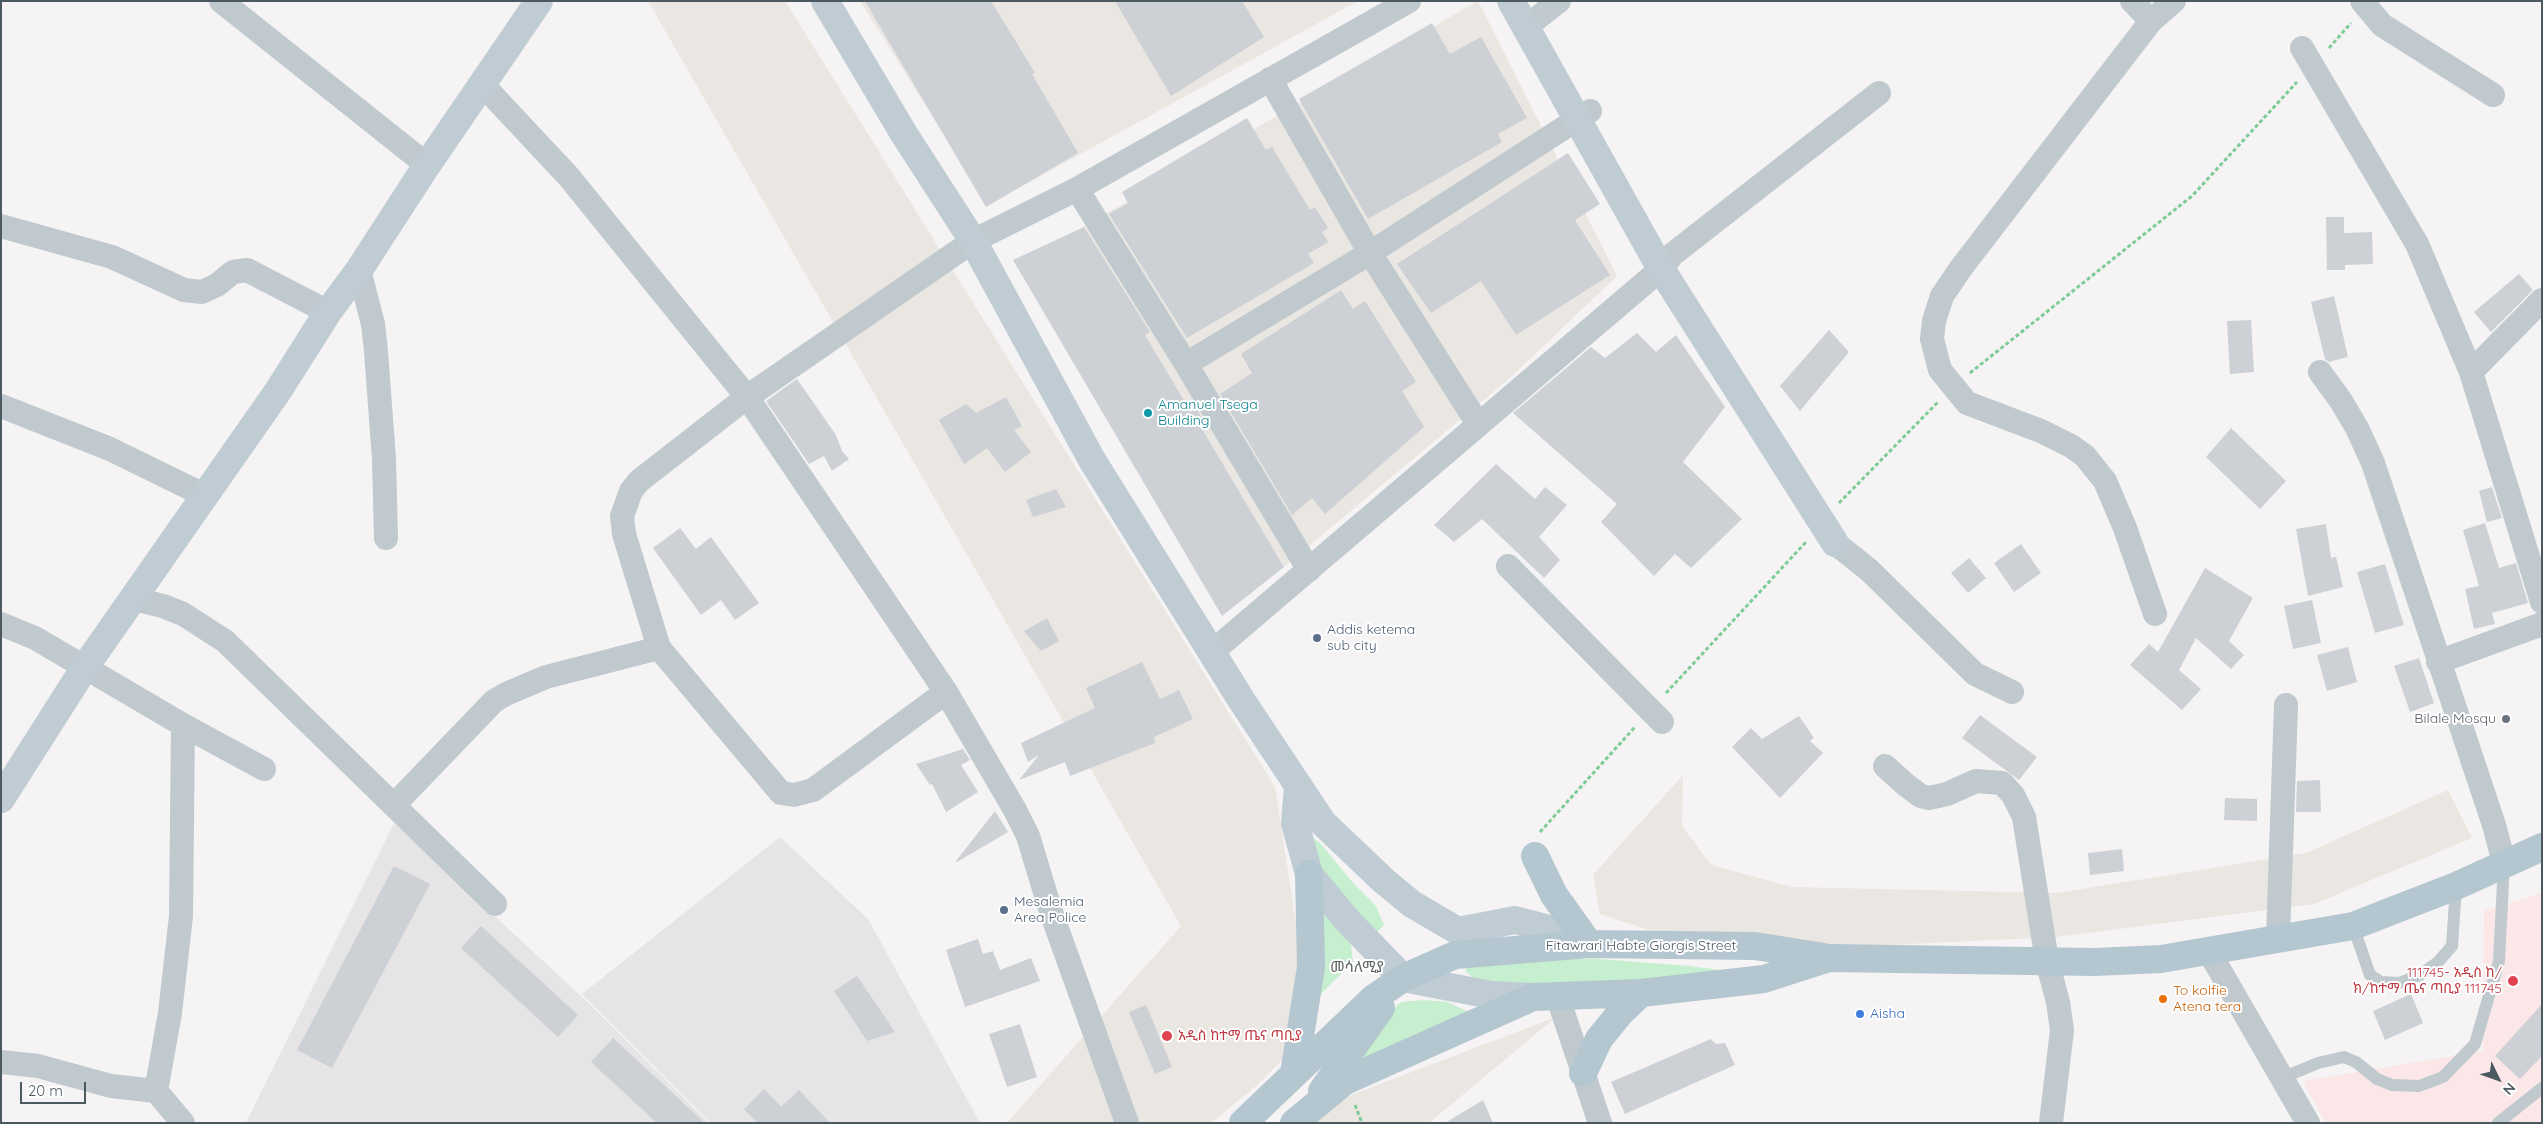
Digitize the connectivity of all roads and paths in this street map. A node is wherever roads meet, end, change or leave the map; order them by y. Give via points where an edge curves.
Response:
1 (221, 1) edge
2 (539, 1) edge
3 (826, 1) edge
4 (1410, 1) edge
5 (1511, 1) edge
6 (1559, 1) edge
7 (2132, 1) edge
8 (2174, 1) edge
9 (2364, 4) edge
10 (1531, 10) edge
11 (2151, 21) junction
12 (2307, 57) junction
13 (1270, 79) junction
14 (482, 84) junction
15 (1879, 94) dead end
16 (2493, 95) dead end
17 (1583, 115) junction
18 (427, 165) junction
19 (1077, 189) junction
20 (1, 226) edge
21 (973, 241) junction
22 (1370, 252) junction
23 (1667, 261) junction
24 (359, 270) junction
25 (2542, 300) edge
26 (328, 312) junction
27 (1186, 364) junction
28 (2320, 372) dead end
29 (2471, 372) junction
30 (1953, 386) junction
31 (747, 397) junction
32 (1, 406) edge
33 (1478, 424) junction
34 (206, 496) junction
35 (1833, 527) junction
36 (386, 538) dead end
37 (2533, 541) edge
38 (1508, 566) dead end
39 (1309, 570) junction
40 (134, 599) junction
41 (2542, 602) edge
42 (2155, 614) dead end
43 (1, 624) edge
44 (2542, 624) edge
45 (659, 648) junction
46 (1212, 652) junction
47 (2438, 662) junction
48 (85, 667) junction
49 (946, 692) junction
50 (2012, 692) dead end
51 (2286, 705) dead end
52 (1656, 716) junction
53 (183, 726) junction
54 (1885, 766) dead end
55 (264, 769) dead end
56 (1298, 788) junction
57 (1, 799) edge
58 (394, 805) junction
59 (2542, 847) edge
60 (1535, 856) joint
61 (2504, 863) junction
62 (1309, 874) junction
63 (2456, 886) junction
64 (495, 904) dead end
65 (2353, 926) junction
66 (2278, 938) junction
67 (1583, 944) junction
68 (2208, 950) junction
69 (1829, 958) junction
70 (2047, 960) junction
71 (1403, 978) junction
72 (1641, 993) junction
73 (1545, 996) junction
74 (1, 1062) edge
75 (1583, 1073) junction
76 (1294, 1074) junction
77 (2282, 1078) junction
78 (2542, 1088) edge
79 (156, 1091) junction
80 (1302, 1115) edge
81 (183, 1123) edge
82 (1127, 1123) edge
83 (1243, 1123) edge
84 (1600, 1123) edge
85 (2051, 1123) edge
86 (2308, 1123) edge
87 (2498, 1123) edge

1 - 18 street
2 - 14 main road
3 - 21 main road via 904,134
4 - 13 street
5 - 17 main road
6 - 10 street
7 - 11 street
8 - 11 street
9 - 12 path
9 - 16 street via 2382,25
10 - 17 main road
11 - 30 street via 1942,296 1932,339 1940,370
12 - 29 street via 2417,244
12 - 30 path via 2192,196
13 - 19 street
13 - 22 street
14 - 18 main road
14 - 31 street via 569,177
15 - 23 street
17 - 22 street
17 - 23 main road
18 - 24 main road
19 - 21 street
19 - 27 street
20 - 26 street via 112,257 184,290 202,292 233,272 247,270
21 - 31 street
21 - 46 main road via 1092,460
22 - 27 street
22 - 33 street
23 - 33 street
23 - 35 main road
24 - 26 main road
24 - 36 street via 373,324 376,351
25 - 29 street
26 - 34 main road
27 - 39 street
28 - 47 street via 2353,421 2373,463
29 - 37 street
30 - 35 path
30 - 42 street via 1967,403 2041,431 2084,456 2105,481
31 - 45 street via 639,481 626,501 622,516 624,534
31 - 49 street
32 - 34 street via 110,448
33 - 39 street
34 - 40 main road
35 - 50 street via 1869,570 1975,674
35 - 52 path
37 - 41 street
38 - 52 street
39 - 46 street
40 - 48 main road
40 - 58 street via 183,614 225,641
43 - 48 street via 35,638
44 - 47 street
45 - 49 street via 781,793 794,795 812,790
45 - 58 street via 546,677 494,701
46 - 56 main road
47 - 61 street
48 - 53 street
48 - 57 main road
49 - 82 street via 1028,836 1051,912
51 - 66 street
52 - 60 path via 1547,822 1534,840
53 - 55 street
53 - 79 street via 181,916 170,1013
54 - 70 street via 1921,796 1937,796 1986,780 2002,783 2013,795 2028,830
56 - 62 main road via 1294,823
56 - 67 main road via 1323,823 1384,881 1412,904 1458,931 1515,920 1553,930
58 - 64 street
59 - 61 main road
60 - 67 main road
61 - 63 main road
61 - 77 lane via 2499,961 2475,1044 2443,1077 2419,1086 2392,1085 2344,1057 2318,1063
62 - 71 main road
62 - 76 main road via 1311,967
63 - 65 main road
63 - 65 lane via 2452,946 2420,975 2399,983 2381,982 2370,975
65 - 66 main road
66 - 68 main road
67 - 69 main road, Fitawrari Habte Giorgis Street via 1755,946
67 - 71 main road, Fitawrari Habte Giorgis Street via 1456,954
68 - 70 main road via 2161,959
68 - 77 street
69 - 70 main road
69 - 72 main road via 1764,980
70 - 85 street via 2062,1030
71 - 73 main road via 1491,995
71 - 76 main road, Fitawrari Habte Giorgis Street via 1374,998
71 - 80 main road
72 - 73 main road
72 - 75 main road via 1599,1039
73 - 75 street
73 - 80 main road via 1345,1082
74 - 79 street via 38,1066 110,1086
75 - 84 street
76 - 83 main road, Fitawrari Habte Giorgis Street
77 - 86 street
78 - 87 lane
79 - 81 street

